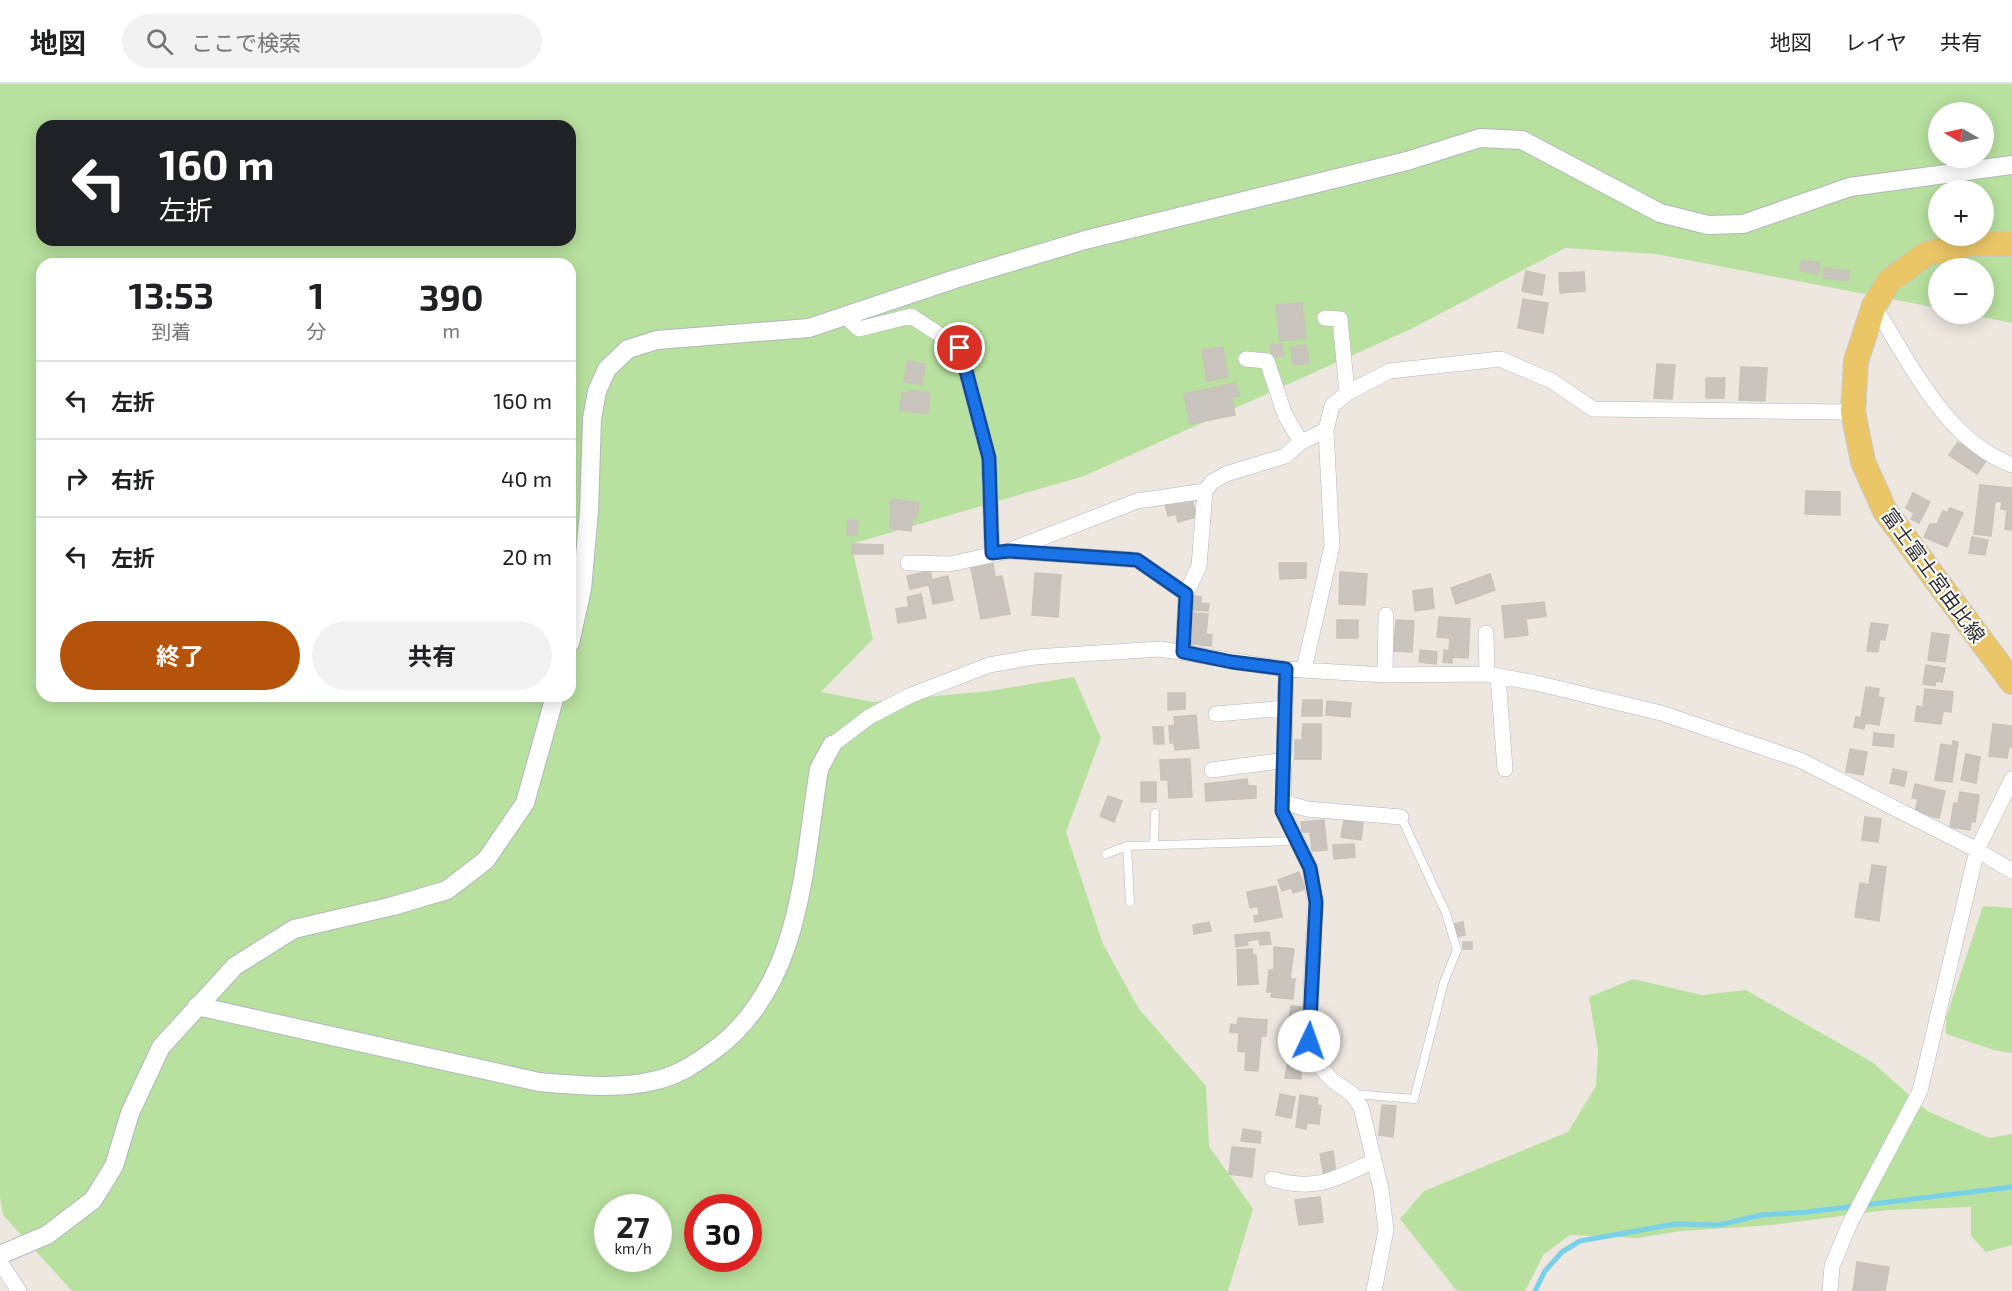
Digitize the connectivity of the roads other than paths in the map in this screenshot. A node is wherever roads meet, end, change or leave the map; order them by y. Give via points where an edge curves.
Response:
1 (2012, 165) edge
2 (2012, 244) edge
3 (1874, 306) junction
4 (847, 318) junction
5 (1325, 318) dead end
6 (1246, 359) dead end
7 (1347, 393) junction
8 (1853, 412) junction
9 (1326, 430) junction
10 (1301, 442) junction
11 (2012, 465) edge
12 (1205, 491) junction
13 (1009, 551) junction
14 (992, 553) junction
15 (908, 563) dead end
16 (1186, 594) junction
17 (1386, 615) dead end
18 (576, 616) edge
19 (1486, 633) dead end
20 (1183, 652) junction
21 (1286, 669) junction
22 (1304, 669) junction
23 (1385, 675) junction
24 (1492, 675) junction
25 (2012, 682) edge
26 (553, 702) edge
27 (1286, 708) junction
28 (1216, 714) dead end
29 (832, 745) joint
30 (1286, 760) junction
31 (1504, 769) dead end
32 (1212, 770) dead end
33 (2012, 779) edge
34 (1283, 802) junction
35 (1155, 813) dead end
36 (1401, 817) joint
37 (1297, 842) junction
38 (1154, 845) junction
39 (1126, 846) junction
40 (1977, 850) junction
41 (1106, 854) dead end
42 (2012, 871) edge
43 (1130, 902) dead end
44 (197, 1006) junction
45 (1352, 1094) junction
46 (1374, 1161) junction
47 (1272, 1179) dead end
48 (0, 1255) edge
49 (0, 1262) edge
50 (19, 1291) edge
51 (1374, 1291) edge
52 (1830, 1291) edge

1 - 4 street via 1850,187 1743,224 1708,225 1660,213 1522,140 1480,138 1407,161 1085,240 955,279
2 - 3 main road, 富士富士宮由比線 via 1968,244 1926,254 1889,281
3 - 8 main road, 富士富士宮由比線 via 1856,361
3 - 11 street via 1956,427
4 - 14 street via 859,329 911,316 960,348 989,458
4 - 18 street via 809,328 657,340 628,350 607,369 597,391 592,419 589,511
5 - 7 street via 1340,320
6 - 10 street via 1267,361 1285,415
7 - 8 street via 1390,371 1500,359 1552,381 1593,409
7 - 9 street via 1332,406
8 - 25 main road, 富士富士宮由比線 via 1863,462 1885,511
9 - 10 street
9 - 22 street via 1332,546
10 - 12 street via 1285,456 1226,474
12 - 13 street via 1137,501
12 - 16 street via 1199,566
13 - 14 street
13 - 16 street via 1137,560
14 - 15 street via 950,564
16 - 20 street
17 - 23 street
19 - 24 street
20 - 21 street
20 - 29 street via 1160,649 1034,657 989,665 899,701 869,717
21 - 22 street
21 - 27 street
22 - 23 street
23 - 24 street
24 - 31 street
24 - 40 street via 1661,713 1800,759
26 - 44 street via 525,803 486,860 447,890 294,929 236,966
27 - 28 street
27 - 30 street
29 - 44 street via 819,769 792,934 771,987 734,1036 688,1069 657,1081 594,1087 539,1082
30 - 32 street
30 - 34 street
33 - 40 street
34 - 36 street via 1307,809
34 - 37 street via 1282,811
35 - 38 lane
36 - 45 lane via 1446,913 1457,950 1444,982 1414,1100
37 - 38 lane
37 - 45 street via 1310,868 1316,902 1309,1041 1315,1061
38 - 39 lane
39 - 41 lane
39 - 43 lane
40 - 42 street
40 - 52 street via 1920,1091 1850,1223 1832,1266
44 - 48 street via 161,1047 130,1113 114,1166 93,1200 47,1235
45 - 46 street via 1361,1107
46 - 47 street via 1322,1184 1293,1185
46 - 51 street via 1386,1230
49 - 50 street

